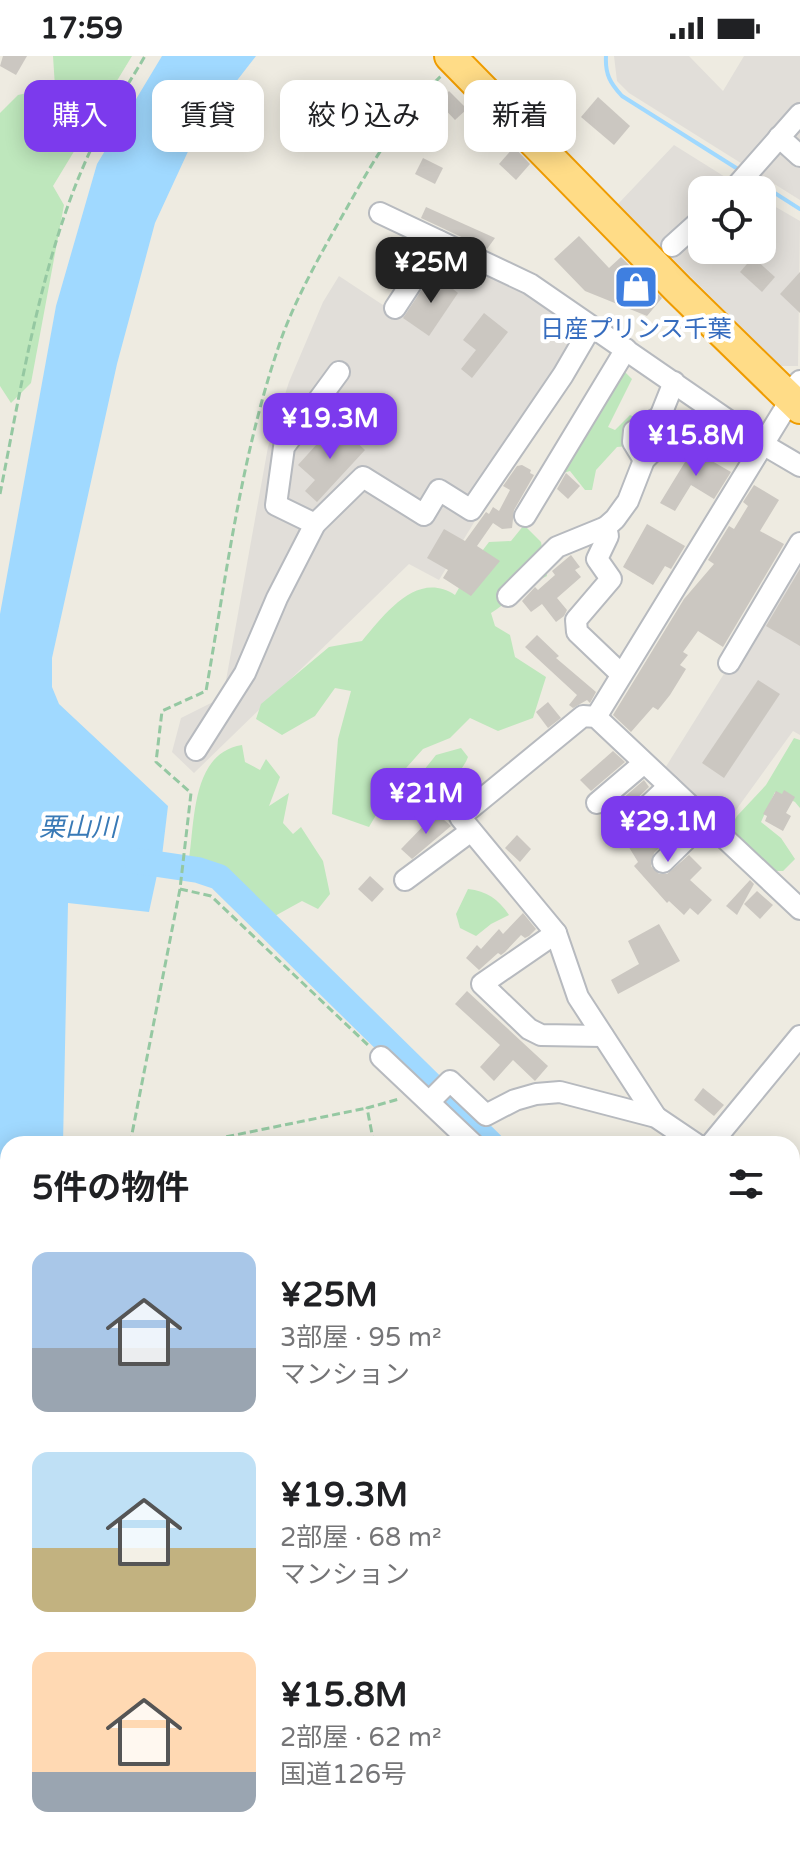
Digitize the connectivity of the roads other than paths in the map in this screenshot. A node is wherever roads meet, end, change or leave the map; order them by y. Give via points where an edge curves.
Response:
1 (453, 59) edge
2 (800, 114) edge
3 (779, 137) junction
4 (800, 156) edge
5 (745, 176) edge
6 (380, 213) dead end
7 (688, 232) edge
8 (439, 241) junction
9 (672, 246) dead end
10 (395, 308) dead end
11 (591, 327) junction
12 (626, 349) junction
13 (339, 372) dead end
14 (674, 382) junction
15 (795, 395) edge
16 (761, 443) junction
17 (800, 466) edge
18 (525, 516) dead end
19 (315, 524) junction
20 (606, 527) junction
21 (577, 537) junction
22 (800, 543) edge
23 (597, 559) junction
24 (508, 596) dead end
25 (729, 663) dead end
26 (621, 674) junction
27 (596, 717) junction
28 (196, 750) dead end
29 (644, 763) junction
30 (669, 786) junction
31 (597, 803) dead end
32 (705, 821) junction
33 (471, 831) junction
34 (616, 836) dead end
35 (663, 862) dead end
36 (405, 880) dead end
37 (800, 909) edge
38 (556, 933) junction
39 (603, 1036) junction
40 (800, 1036) edge
41 (381, 1057) road end
42 (426, 1097) junction
43 (656, 1117) junction
44 (465, 1136) edge
45 (684, 1136) edge
46 (718, 1136) edge

1 - 15 highway
2 - 3 street
3 - 4 street
3 - 5 street
6 - 8 street
7 - 9 street
8 - 10 street
8 - 11 street via 530,284
11 - 12 street
11 - 19 street via 471,510 439,490 424,515 363,477
12 - 14 street
12 - 18 street
13 - 19 street via 284,447 276,505
14 - 16 street
14 - 20 street via 653,451 644,460 628,501
15 - 16 street
16 - 17 street
16 - 26 street
19 - 28 street via 245,673
20 - 21 street
20 - 23 street via 608,536
21 - 23 street
21 - 24 street via 557,547
22 - 25 street
23 - 26 street via 611,579 576,620 577,632
26 - 27 street
27 - 29 street
27 - 33 street via 583,716 460,817
29 - 30 street
29 - 31 street
30 - 32 street
30 - 34 street
32 - 35 street
32 - 37 street
33 - 36 street
33 - 38 street
38 - 39 street via 578,997
38 - 39 street via 482,984 541,1035
39 - 43 street
40 - 46 street
41 - 42 street
42 - 43 street via 450,1081 486,1115 515,1100 560,1092
42 - 44 street
43 - 45 street

